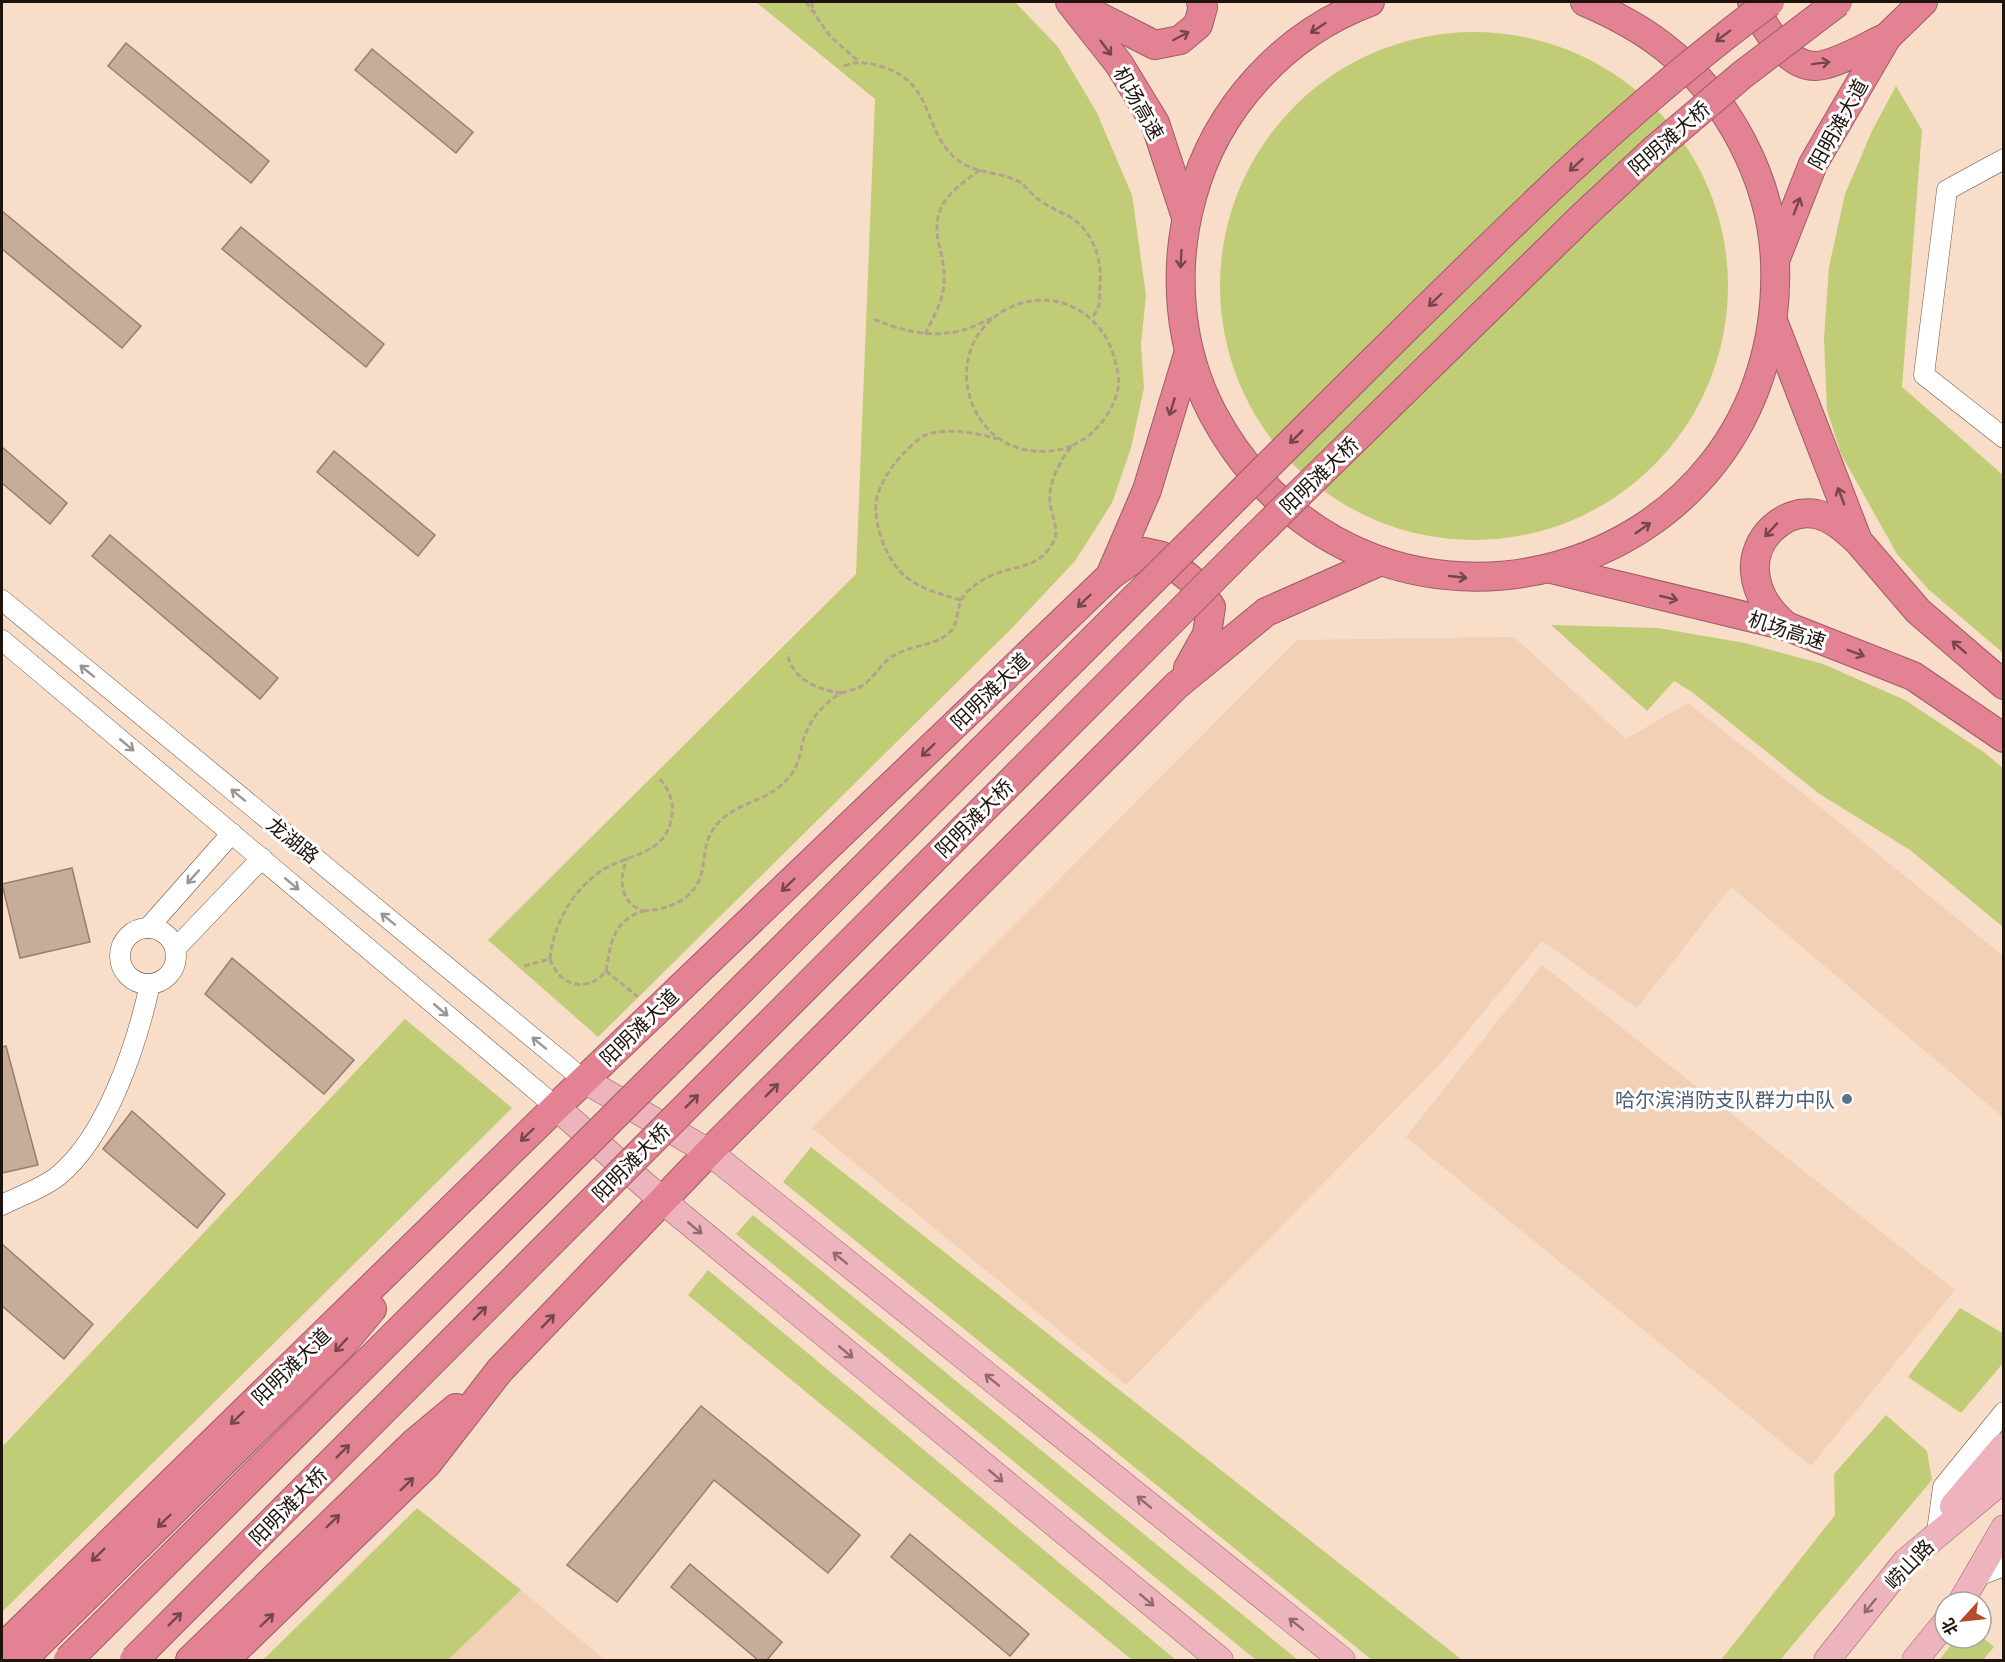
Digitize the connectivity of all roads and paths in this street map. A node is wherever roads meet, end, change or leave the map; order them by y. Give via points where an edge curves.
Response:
1 (806, 2) edge
2 (811, 2) edge
3 (1071, 2) edge
4 (1201, 2) edge
5 (1370, 2) edge
6 (1585, 2) edge
7 (1752, 2) edge
8 (1770, 2) edge
9 (1838, 2) edge
10 (1923, 2) edge
11 (818, 20) junction
12 (1887, 37) junction
13 (858, 61) junction
14 (844, 66) dead end
15 (2004, 159) edge
16 (980, 170) junction
17 (1186, 217) junction
18 (1775, 260) junction
19 (995, 318) junction
20 (1092, 318) junction
21 (874, 320) dead end
22 (1773, 321) junction
23 (925, 334) junction
24 (1189, 351) junction
25 (2004, 438) edge
26 (998, 440) junction
27 (1072, 446) junction
28 (1858, 541) junction
29 (1381, 561) junction
30 (1551, 569) junction
31 (1110, 576) junction
32 (2, 600) edge
33 (961, 600) junction
34 (1786, 626) junction
35 (2, 640) edge
36 (787, 653) dead end
37 (1177, 685) junction
38 (2004, 685) edge
39 (841, 693) junction
40 (2004, 738) edge
41 (658, 777) dead end
42 (232, 833) junction
43 (262, 858) junction
44 (627, 858) junction
45 (643, 911) junction
46 (148, 927) junction
47 (175, 949) junction
48 (550, 959) junction
49 (524, 966) dead end
50 (606, 971) junction
51 (150, 984) junction
52 (656, 1011) junction
53 (584, 1080) junction
54 (556, 1107) junction
55 (709, 1152) junction
56 (473, 1188) junction
57 (663, 1201) junction
58 (2, 1205) edge
59 (500, 1370) junction
60 (2004, 1412) edge
61 (2004, 1446) edge
62 (2004, 1479) edge
63 (1938, 1524) junction
64 (2004, 1528) edge
65 (2004, 1553) edge
66 (1906, 1562) junction
67 (1995, 1570) edge
68 (1969, 1590) edge
69 (1974, 1590) edge
70 (1933, 1638) edge
71 (2, 1648) edge
72 (22, 1660) edge
73 (68, 1660) edge
74 (134, 1660) edge
75 (190, 1660) edge
76 (225, 1660) edge
77 (1220, 1660) edge
78 (1342, 1660) edge
79 (1827, 1660) edge
80 (1916, 1660) edge

1 - 11 path
2 - 11 path
3 -> 4 highway via 1155,45 1180,40 1198,26
3 -> 17 highway, 机场高速 via 1119,64 1155,123
5 -> 17 highway via 1320,26 1287,49 1258,77 1213,142
6 - 18 highway via 1624,20 1665,47 1701,81 1730,121 1753,165 1768,212
7 -> 12 highway via 1779,46 1801,64 1821,66
8 -> 73 highway, bridge via 1717,40 1550,188
74 -> 9 highway, 阳明滩大桥, bridge via 1235,558 1584,215 1742,75
10 - 12 highway, 阳明滩大道
11 - 13 path
18 -> 12 highway, 阳明滩大道 via 1813,164
13 - 14 path
13 - 16 path via 889,68 906,79 919,92 948,149 960,161
15 - 25 street via 1947,190 1924,375
16 - 20 path via 1010,177 1024,185 1036,198 1073,219 1091,239 1101,266 1100,305
16 - 23 path via 947,196 939,211 936,226 944,290
17 -> 24 highway via 1180,284
18 - 22 highway
19 - 20 path via 1016,305 1040,300 1065,304
19 - 23 path via 967,329
19 - 26 path via 983,329 970,352 967,379 974,408
20 - 27 path via 1112,348 1118,389 1097,429
21 - 23 path
28 -> 22 highway
30 -> 22 highway via 1593,555 1632,535 1668,510 1700,479 1727,444 1748,406 1764,364
24 - 29 highway via 1204,398 1228,441 1258,481 1294,514 1336,542
24 -> 31 highway, 阳明滩大道 via 1147,490
26 - 27 path via 1036,452
26 - 33 path via 952,432 921,438 890,470 877,500 878,528 893,562 923,588
27 - 33 path via 1055,474 1050,492 1055,539 1032,564 986,578
28 -> 34 highway via 1840,525 1818,514 1801,513 1780,521 1766,535 1754,570 1764,603
38 -> 28 highway via 1917,611
29 -> 30 highway via 1422,573 1466,578 1509,577
29 - 37 highway via 1266,612
30 -> 34 highway, 机场高速
31 - 37 highway via 1144,552 1162,556 1194,582 1211,607 1207,634
31 -> 52 highway, 阳明滩大道
53 -> 32 street, 龙湖路
33 - 39 path via 948,633 893,655 864,684
34 -> 40 highway, 机场高速 via 1913,676
35 -> 42 street, 龙湖路
36 - 39 path via 802,679 817,688
55 -> 37 highway
39 - 45 path via 829,699 816,715 794,769 781,786 727,815 712,830 705,846 701,875 692,891 674,905
41 - 44 path via 672,803 666,836 655,847
42 - 43 street, 龙湖路
42 -> 46 street
43 - 47 street
43 -> 54 street, 龙湖路
44 - 45 path via 621,877 623,890 631,903
44 - 48 path via 596,874 574,897 559,925
45 - 50 path via 618,929 610,944
46 - 47 street via 164,932
46 - 51 street via 126,937 119,960 127,975
47 - 51 street via 172,971
48 - 49 path
48 - 50 path via 560,977 570,983 590,983
50 - 52 path
51 - 58 street via 128,1060 98,1126 56,1178
52 - 53 highway, 阳明滩大道
53 - 54 highway, 阳明滩大道
53 - 55 main road
54 -> 56 highway, 阳明滩大道
54 - 57 main road
55 - 57 highway
78 -> 55 main road
56 -> 71 highway, 阳明滩大道
56 -> 72 highway via 342,1344
59 -> 57 highway
57 -> 77 main road
75 -> 59 highway via 414,1443
76 -> 59 highway via 427,1464
60 - 63 street via 1943,1487
61 - 63 main road
62 - 66 main road, 崂山路
63 - 66 main road
64 - 68 main road
65 - 67 main road
66 -> 79 main road, 崂山路
67 - 69 main road
70 - 80 main road

